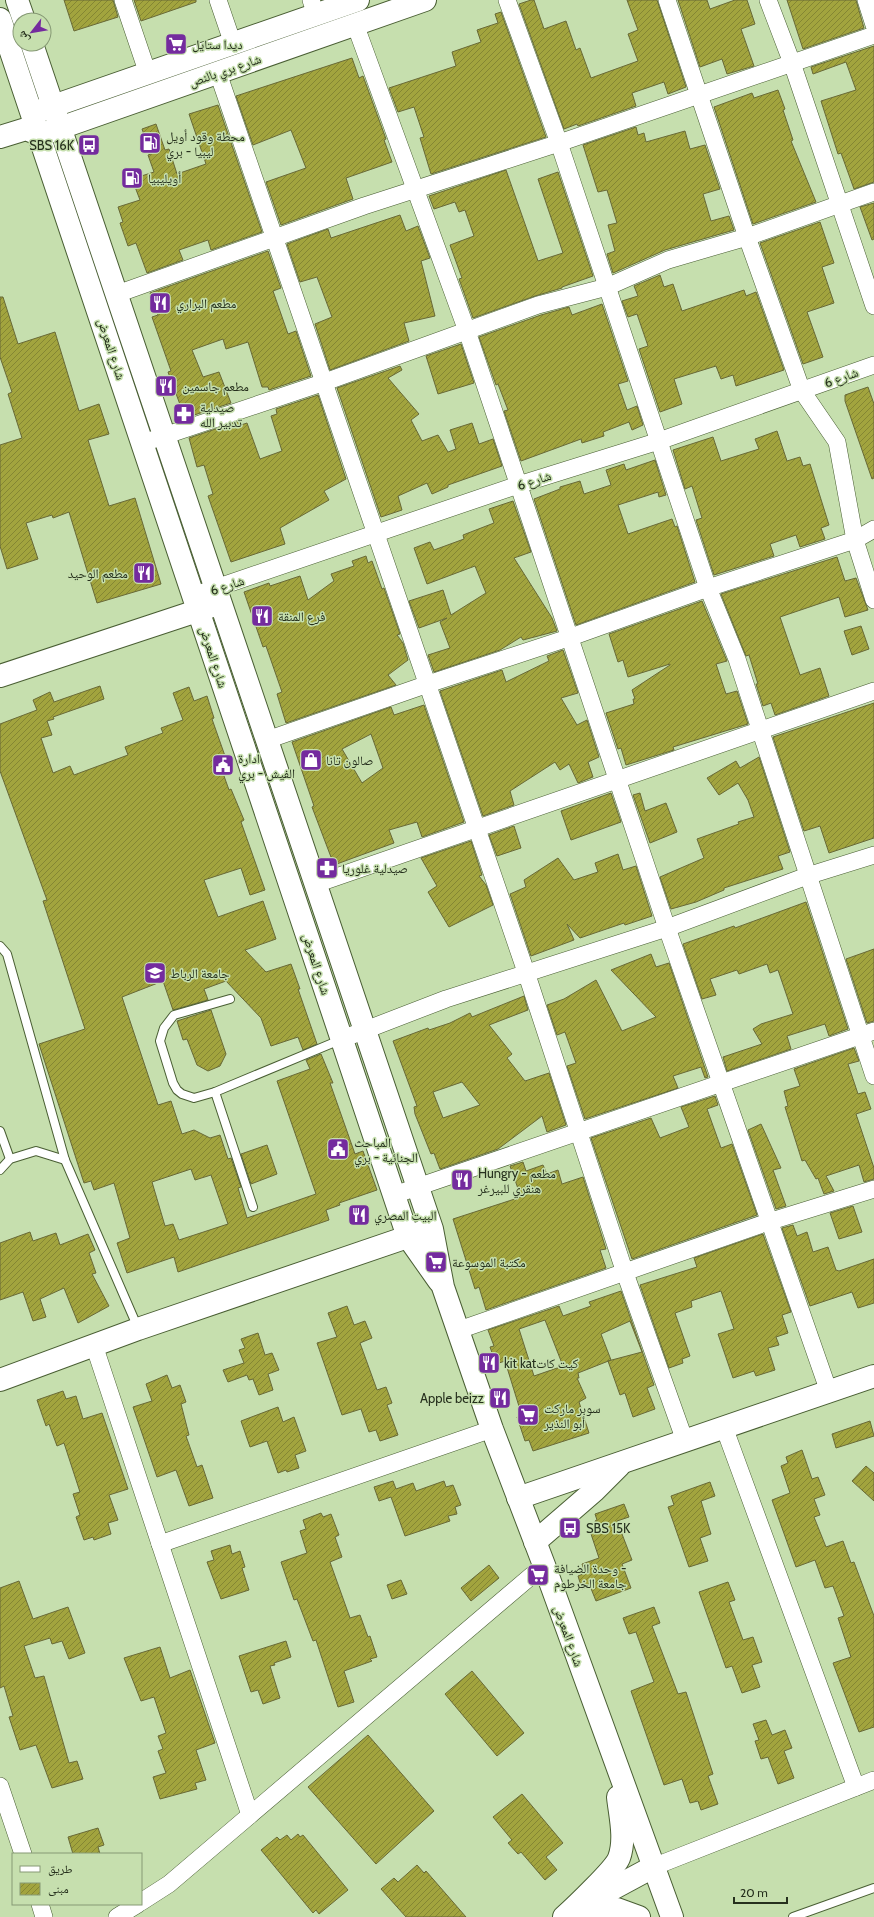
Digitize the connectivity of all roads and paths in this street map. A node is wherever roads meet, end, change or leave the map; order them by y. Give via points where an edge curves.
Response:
1 (17, 0) edge
2 (123, 0) edge
3 (218, 0) edge
4 (358, 0) edge
5 (425, 0) edge
6 (507, 0) edge
7 (667, 0) edge
8 (768, 0) edge
9 (866, 0) edge
10 (314, 7) edge
11 (21, 12) edge
12 (0, 19) edge
13 (356, 24) junction
14 (874, 25) edge
15 (874, 35) edge
16 (233, 44) junction
17 (35, 52) edge
18 (792, 63) junction
19 (218, 73) junction
20 (148, 74) junction
21 (700, 95) junction
22 (53, 107) junction
23 (33, 126) junction
24 (61, 128) junction
25 (0, 137) edge
26 (559, 143) junction
27 (416, 190) junction
28 (874, 192) edge
29 (840, 203) junction
30 (747, 237) junction
31 (274, 239) junction
32 (607, 287) junction
33 (117, 294) junction
34 (874, 306) edge
35 (467, 331) junction
36 (874, 365) edge
37 (325, 382) junction
38 (802, 391) junction
39 (165, 436) junction
40 (659, 441) junction
41 (143, 443) junction
42 (518, 485) junction
43 (874, 529) edge
44 (377, 534) junction
45 (855, 540) junction
46 (708, 588) junction
47 (219, 596) junction
48 (874, 600) edge
49 (196, 603) junction
50 (570, 637) junction
51 (0, 676) edge
52 (428, 684) junction
53 (874, 691) edge
54 (759, 729) junction
55 (267, 740) junction
56 (617, 781) junction
57 (477, 830) junction
58 (874, 855) edge
59 (807, 876) junction
60 (316, 884) junction
61 (667, 928) junction
62 (0, 946) edge
63 (526, 972) junction
64 (230, 999) dead end
65 (365, 1030) junction
66 (867, 1033) edge
67 (342, 1039) junction
68 (874, 1076) edge
69 (722, 1083) junction
70 (215, 1092) junction
71 (0, 1130) edge
72 (578, 1130) junction
73 (10, 1159) junction
74 (65, 1160) junction
75 (0, 1170) edge
76 (418, 1187) junction
77 (874, 1189) edge
78 (394, 1195) junction
79 (253, 1207) dead end
80 (768, 1222) junction
81 (432, 1228) junction
82 (408, 1237) junction
83 (625, 1272) junction
84 (443, 1287) junction
85 (138, 1329) junction
86 (459, 1330) junction
87 (94, 1345) junction
88 (874, 1376) edge
89 (0, 1380) edge
90 (829, 1392) junction
91 (724, 1428) junction
92 (492, 1429) junction
93 (685, 1441) junction
94 (622, 1462) junction
95 (518, 1498) junction
96 (535, 1542) junction
97 (160, 1544) junction
98 (544, 1565) junction
99 (614, 1762) junction
100 (874, 1780) edge
101 (0, 1786) edge
102 (856, 1787) junction
103 (250, 1815) junction
104 (23, 1853) edge
105 (653, 1867) junction
106 (874, 1888) edge
107 (142, 1901) edge
108 (40, 1905) edge
109 (136, 1905) edge
110 (568, 1913) edge
111 (806, 1915) edge
112 (44, 1917) edge
113 (117, 1917) edge
114 (639, 1917) edge
115 (672, 1917) edge
116 (793, 1917) edge

1 - 11 main road
2 - 20 street
3 - 16 street
4 - 10 main road, شارع بري بالنص
5 - 13 main road, شارع بري بالنص
6 - 26 street
7 - 21 street
8 - 18 street
9 - 14 street
10 - 16 main road, شارع بري بالنص
12 - 23 main road, شارع المعرض
13 - 19 main road, شارع بري بالنص
13 - 27 street
15 - 18 street
16 - 20 main road, شارع بري بالنص
17 - 22 main road, شارع المعرض
18 - 21 street
18 - 29 street
19 - 24 main road, شارع بري بالنص
19 - 31 street
20 - 22 main road, شارع بري بالنص
21 - 26 street
21 - 30 street
22 - 23 main road, شارع بري بالنص
22 - 24 main road, شارع المعرض
23 - 24 main road, شارع بري بالنص
23 - 25 main road, شارع بري بالنص
23 - 41 main road, شارع المعرض
24 - 33 main road, شارع المعرض
26 - 27 street
26 - 32 street
27 - 31 street
27 - 35 street
28 - 29 street
29 - 30 street
29 - 34 street
30 - 32 street via 668,260
30 - 38 street
31 - 33 street
31 - 37 street
32 - 35 street via 538,305
32 - 40 street
33 - 39 main road, شارع المعرض
35 - 37 street
35 - 42 street
36 - 38 street, شارع 6
37 - 39 street
37 - 44 street
38 - 40 street, شارع 6
38 - 45 street via 837,442
39 - 41 street
39 - 47 main road, شارع المعرض
40 - 42 street, شارع 6
40 - 46 street
41 - 49 main road, شارع المعرض
42 - 44 street, شارع 6
42 - 50 street
43 - 45 street
44 - 47 street, شارع 6
44 - 52 street
45 - 46 street
45 - 48 street
46 - 50 street
46 - 54 street via 737,659
47 - 49 main road
47 - 55 main road, شارع المعرض
49 - 51 main road
49 - 67 main road, شارع المعرض
50 - 52 street
50 - 56 street
52 - 55 street
52 - 57 street
53 - 54 street
54 - 56 street
54 - 59 street
55 - 60 main road, شارع المعرض
56 - 57 street
56 - 61 street
57 - 60 street
57 - 63 street
58 - 59 street
59 - 61 street
59 - 66 street
60 - 65 main road, شارع المعرض
61 - 63 street
61 - 69 street
62 - 74 lane via 7,954
63 - 65 street
63 - 72 street
64 - 70 lane via 174,1015 164,1028 160,1041 177,1090 194,1098
65 - 67 street
65 - 76 main road, شارع المعرض
66 - 68 street
66 - 69 street
67 - 70 lane
67 - 78 main road, شارع المعرض
69 - 72 street
69 - 80 street
70 - 79 lane
71 - 73 lane
72 - 76 street
72 - 83 street
73 - 74 lane via 36,1151
73 - 75 lane
74 - 85 lane
76 - 78 street
76 - 81 main road, شارع المعرض
77 - 80 street
78 - 82 main road, شارع المعرض
80 - 83 street
80 - 90 street
81 - 82 main road
81 - 84 main road, شارع المعرض
82 - 84 main road, شارع المعرض
82 - 85 main road
83 - 86 street
83 - 93 street
84 - 86 main road, شارع المعرض
85 - 87 main road
86 - 92 main road, شارع المعرض
87 - 89 main road
87 - 97 street
88 - 90 main road
90 - 91 main road
91 - 93 main road
91 - 102 street
92 - 95 main road, شارع المعرض
92 - 97 street
93 - 94 main road
94 - 95 main road
94 - 96 main road via 594,1491
95 - 96 main road, شارع المعرض
96 - 98 main road, شارع المعرض
97 - 103 street
98 - 99 main road, شارع المعرض
98 - 103 street
99 - 105 main road, شارع المعرض
99 - 110 main road via 623,1836 619,1859
100 - 102 street
101 - 104 street
102 - 105 street
103 - 107 street via 168,1884
105 - 110 main road
105 - 115 main road, شارع المعرض
106 - 111 lane
108 - 112 street
109 - 113 street
110 - 114 main road via 617,1909
111 - 116 lane

